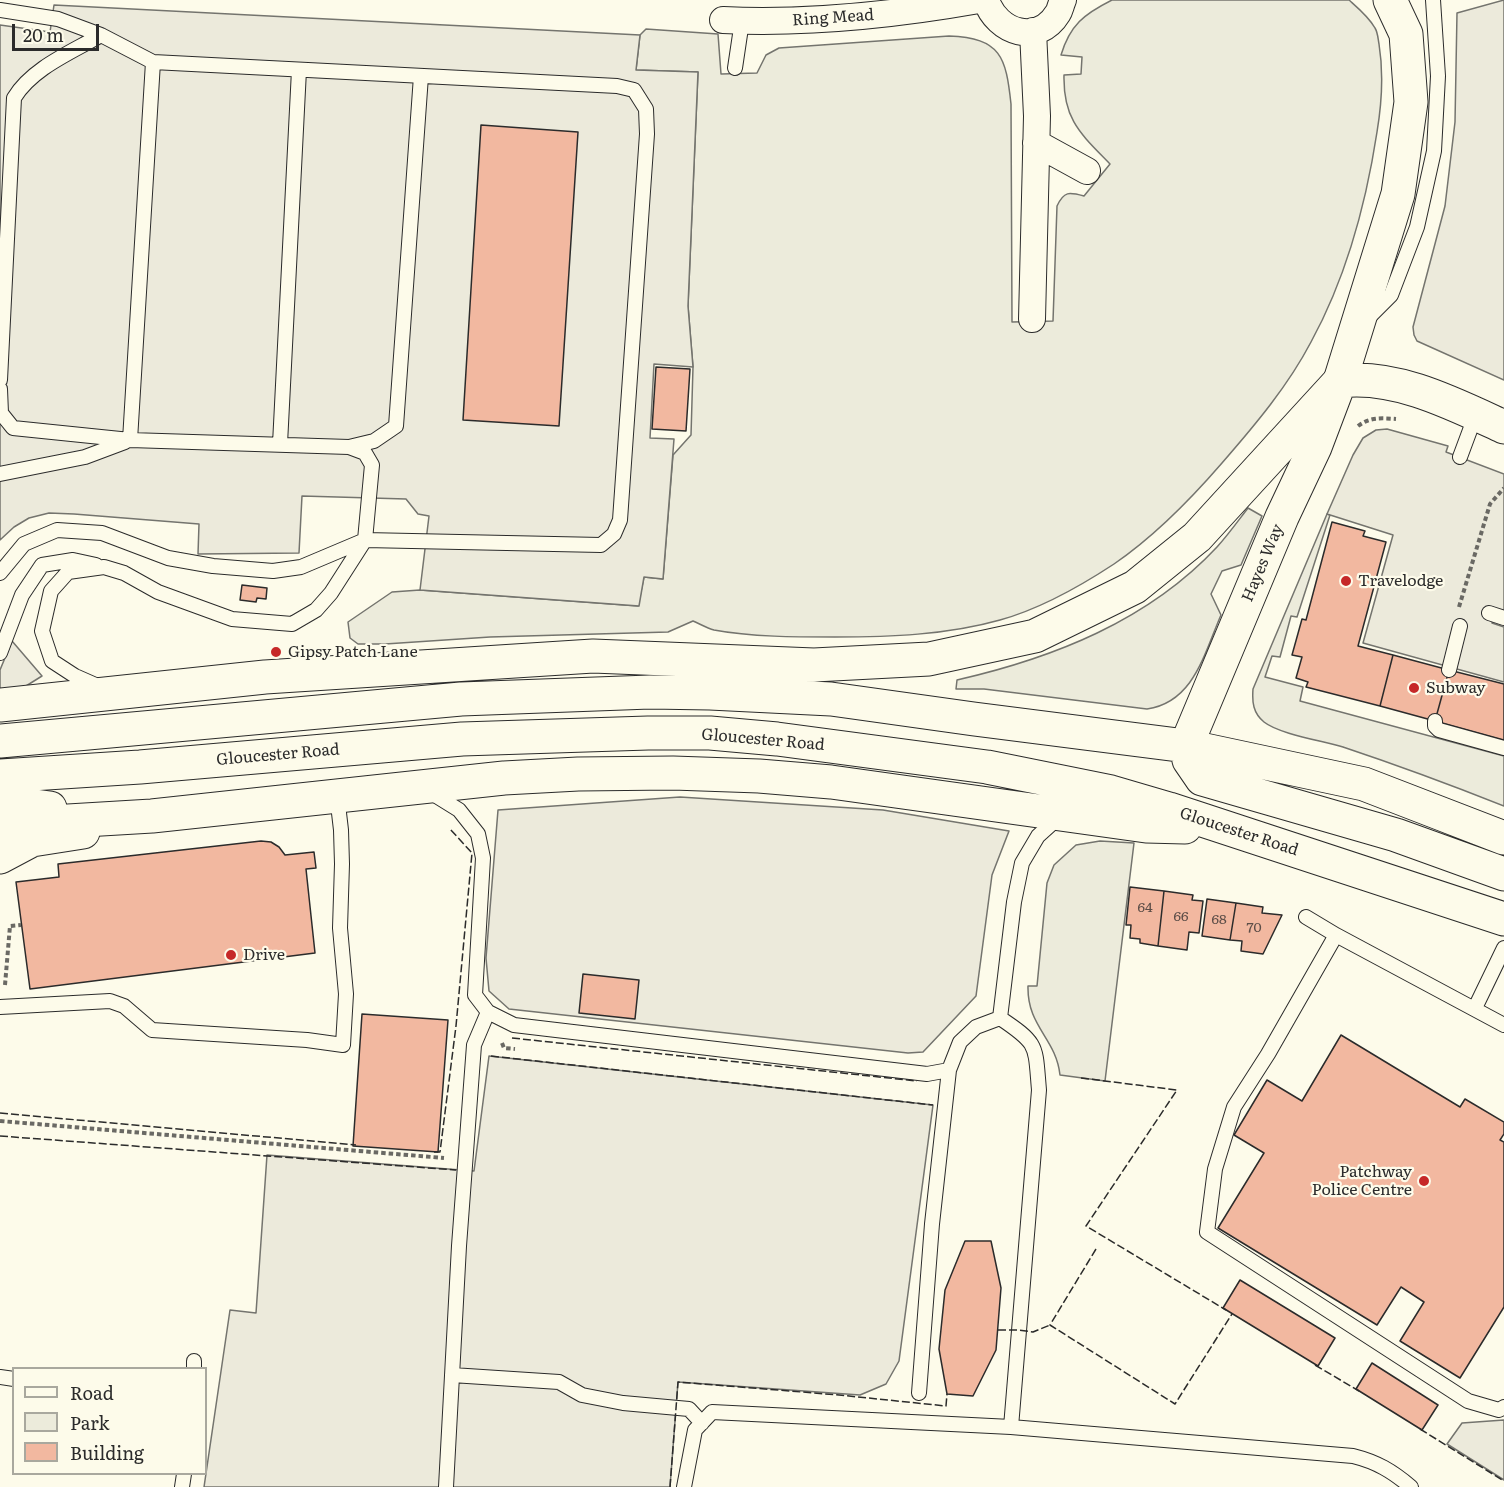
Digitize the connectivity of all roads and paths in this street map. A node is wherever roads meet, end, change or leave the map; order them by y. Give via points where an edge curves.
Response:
1 (979, 0) edge
2 (986, 0) edge
3 (1063, 0) edge
4 (1390, 0) edge
5 (1433, 0) edge
6 (0, 10) edge
7 (733, 21) joint
8 (1034, 31) junction
9 (101, 35) junction
10 (153, 62) junction
11 (735, 68) dead end
12 (300, 70) junction
13 (421, 76) junction
14 (1036, 143) junction
15 (1087, 171) dead end
16 (1032, 319) dead end
17 (1355, 330) junction
18 (0, 380) edge
19 (1341, 381) junction
20 (0, 389) edge
21 (1401, 419) dead end
22 (1490, 421) edge
23 (6, 428) edge
24 (1353, 431) dead end
25 (130, 440) junction
26 (280, 444) junction
27 (349, 447) junction
28 (1460, 457) dead end
29 (0, 474) edge
30 (1504, 488) edge
31 (365, 540) junction
32 (104, 567) junction
33 (0, 573) edge
34 (1489, 613) dead end
35 (1504, 618) edge
36 (1458, 620) joint
37 (0, 653) edge
38 (1449, 670) dead end
39 (114, 693) junction
40 (13, 703) edge
41 (1435, 721) dead end
42 (0, 722) edge
43 (0, 741) edge
44 (1186, 746) junction
45 (1504, 748) edge
46 (0, 776) edge
47 (0, 782) edge
48 (420, 787) junction
49 (337, 796) junction
50 (0, 797) edge
51 (50, 808) junction
52 (1063, 813) junction
53 (152, 816) junction
54 (92, 819) junction
55 (0, 825) edge
56 (1228, 829) junction
57 (1504, 838) edge
58 (0, 857) edge
59 (1504, 874) edge
60 (1501, 915) edge
61 (1306, 917) dead end
62 (21, 925) dead end
63 (1336, 935) junction
64 (1504, 948) edge
65 (2, 1007) edge
66 (1474, 1008) junction
67 (488, 1012) junction
68 (1000, 1018) junction
69 (1504, 1025) edge
70 (949, 1070) junction
71 (0, 1121) edge
72 (453, 1159) dead end
73 (452, 1375) junction
74 (919, 1393) dead end
75 (1504, 1407) edge
76 (702, 1423) junction
77 (1011, 1427) junction
78 (446, 1487) edge
79 (684, 1487) edge
80 (1411, 1487) edge

1 - 7 street, Ring Mead via 870,16
2 - 8 street via 990,11 1008,29
3 - 8 street via 1048,25
4 - 17 main road, Hayes Way via 1406,34 1411,102 1398,194
5 - 17 lane via 1438,76 1434,151 1417,227 1391,295
6 - 9 lane via 58,19
7 - 11 lane
8 - 14 street
9 - 10 lane
9 - 18 lane via 23,84 14,98
10 - 12 lane
10 - 25 lane
12 - 13 lane
12 - 26 lane
13 - 27 lane via 396,426 374,441
13 - 31 lane via 617,86 634,90 646,109 620,520 614,534 601,545
14 - 15 street
14 - 16 street
17 - 19 main road, Hayes Way
19 - 22 main road via 1400,384
19 - 39 main road via 1197,537 1135,587 1035,636 929,659 883,662 814,665 593,656 265,677
19 - 44 main road, Hayes Way
20 - 23 lane via 0,413
21 - 24 path via 1366,420
22 - 28 lane
23 - 25 lane
25 - 26 lane
25 - 29 lane via 85,457
26 - 27 lane
27 - 31 lane via 365,453 372,465
30 - 36 path via 1491,504
31 - 32 lane via 332,593 316,610 292,624 232,619
31 - 33 lane via 301,567 273,571 168,558 102,533 57,530 24,544
32 - 37 lane via 73,560 42,565 22,595
32 - 39 lane via 69,572 51,591 42,631 52,661
34 - 35 lane
36 - 38 lane
39 - 40 main road
40 - 42 main road
41 - 45 lane via 1439,730
43 - 44 main road via 461,699 650,692 831,699
44 - 57 main road via 1364,784
44 - 59 main road via 1189,760 1202,779 1396,835
46 - 56 main road, Gloucester Road via 473,738 710,733 934,759 1042,777 1112,792
47 - 51 main road
48 - 49 main road
48 - 52 main road via 578,774 759,776
48 - 67 lane via 459,810 478,834 483,858 475,995
49 - 53 main road
49 - 65 lane via 346,994 344,1045 152,1030 124,1005 110,1001
50 - 51 main road via 13,803
51 - 54 main road
52 - 56 main road via 1146,826
52 - 68 lane via 1038,836 1022,863
53 - 54 main road
53 - 58 main road via 32,840
54 - 55 main road
56 - 60 main road, Gloucester Road
61 - 63 lane
62 - 65 path via 10,926
63 - 66 lane
63 - 75 lane via 1234,1107 1215,1169 1207,1232 1468,1401 1499,1410
64 - 66 lane
66 - 69 lane
67 - 70 lane via 514,1025 927,1074
67 - 73 lane via 474,1045
68 - 70 lane via 976,1027 960,1042
68 - 77 lane via 1025,1035 1036,1049 1039,1090
70 - 74 lane
71 - 72 path
73 - 76 lane via 559,1382 582,1395 689,1409
73 - 78 lane
76 - 77 lane via 712,1412
76 - 79 lane via 695,1430
77 - 80 lane via 1353,1456 1373,1461

